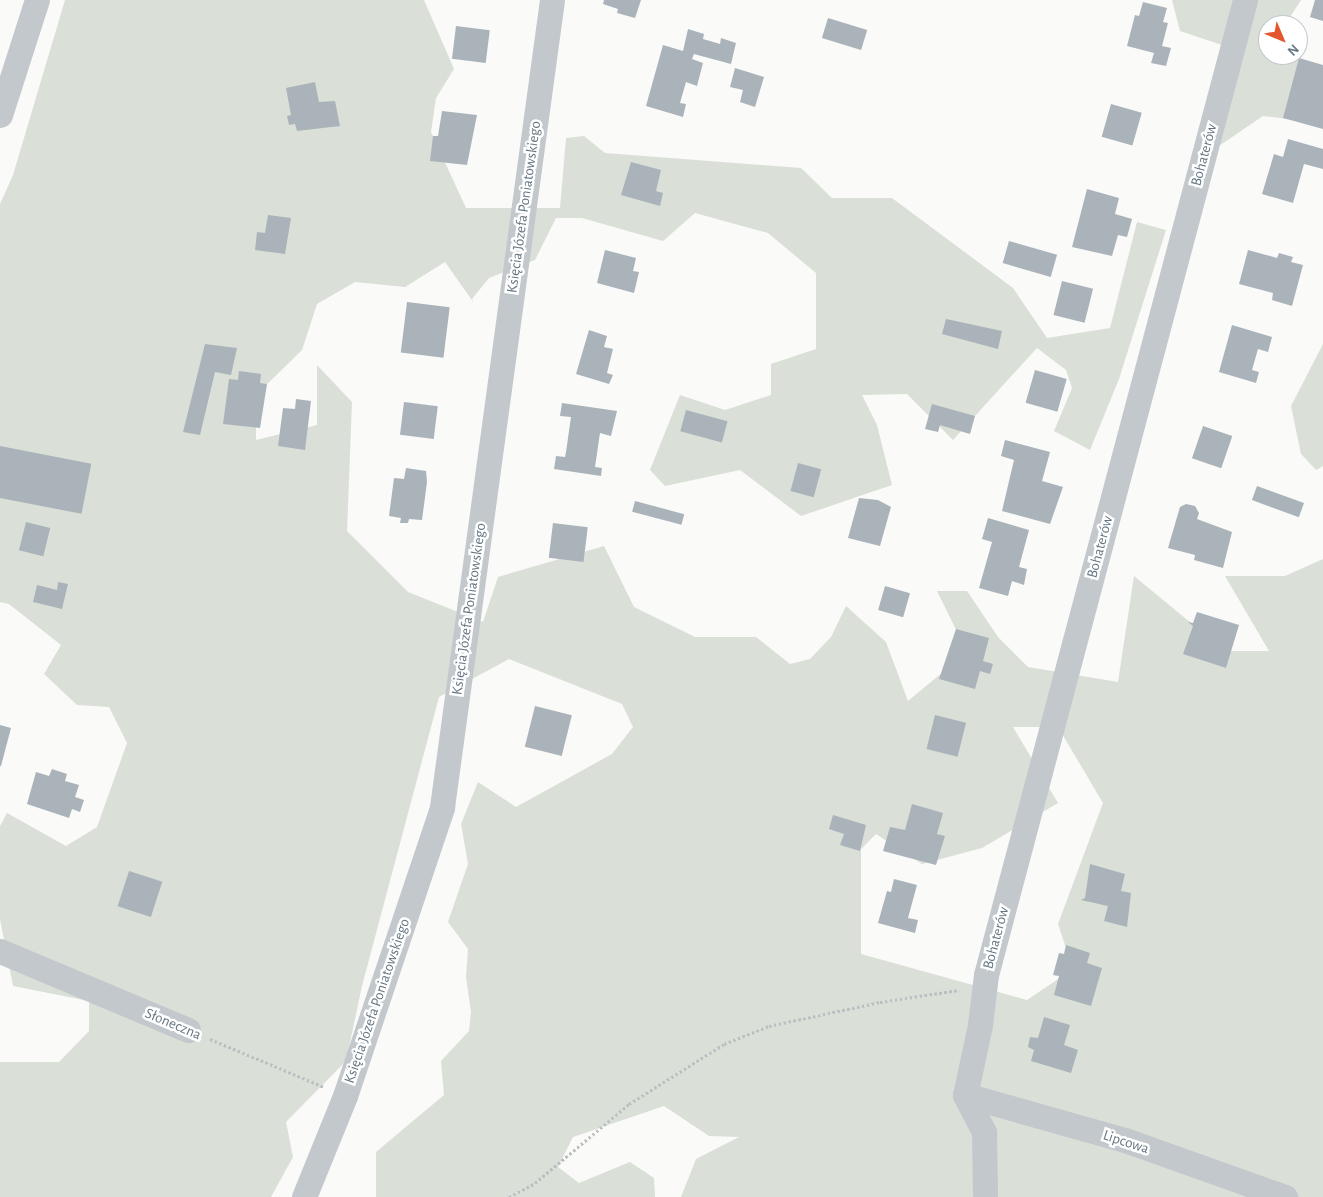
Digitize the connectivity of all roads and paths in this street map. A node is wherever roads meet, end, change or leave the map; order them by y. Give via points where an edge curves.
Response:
1 (37, 0) edge
2 (552, 0) edge
3 (1245, 0) edge
4 (0, 115) edge
5 (0, 951) edge
6 (986, 975) junction
7 (188, 1030) joint
8 (965, 1095) junction
9 (345, 1096) junction
10 (304, 1197) edge
11 (509, 1197) edge
12 (985, 1197) edge
13 (1285, 1197) edge

1 - 4 street
2 - 9 street, Księcia Józefa Poniatowskiego via 442,807
3 - 6 street, Bohaterów
5 - 7 street, Słoneczna
6 - 8 street, Bohaterów via 980,1025
6 - 11 path via 958,990 880,1002 769,1026 724,1044 629,1104 535,1183
7 - 9 path, Słoneczna
8 - 12 street via 984,1132
8 - 13 street, Lipcowa via 1125,1140
9 - 10 street, Księcia Józefa Poniatowskiego

